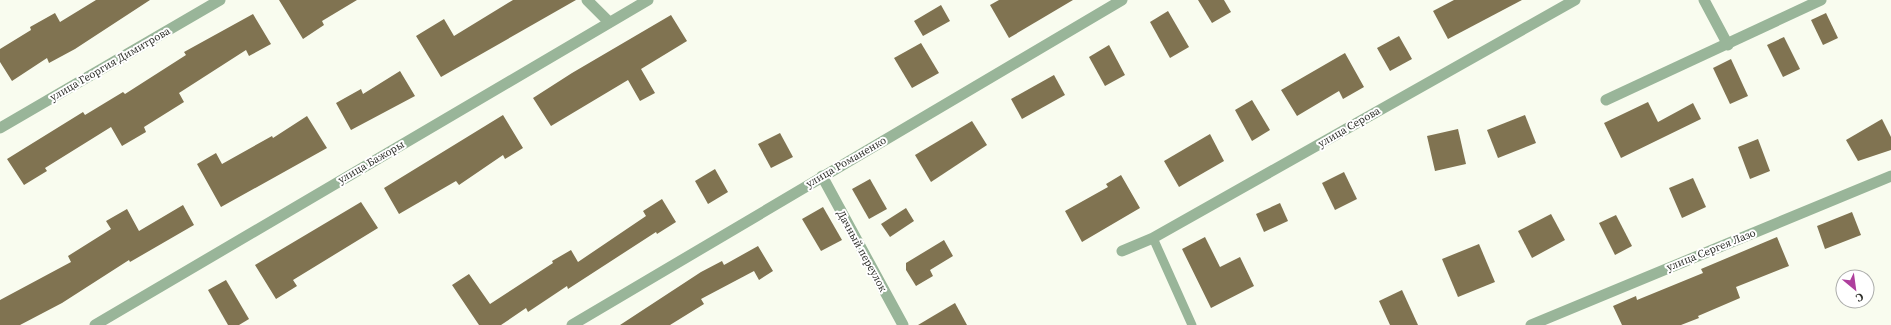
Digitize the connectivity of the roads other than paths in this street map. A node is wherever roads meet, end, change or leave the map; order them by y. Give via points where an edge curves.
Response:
1 (220, 0) edge
2 (587, 0) edge
3 (648, 0) edge
4 (1122, 0) edge
5 (1574, 0) edge
6 (1704, 0) edge
7 (1821, 0) edge
8 (609, 22) junction
9 (1728, 45) junction
10 (1606, 100) dead end
11 (0, 128) edge
12 (822, 176) junction
13 (1891, 176) edge
14 (1153, 238) junction
15 (1122, 251) dead end
16 (95, 325) edge
17 (572, 325) edge
18 (903, 325) edge
19 (1192, 325) edge
20 (1531, 325) edge

1 - 11 street, улица Георгия Димитрова
2 - 8 street
3 - 8 street, улица Бажоры
4 - 12 street, улица Романенко
5 - 14 street, улица Серова
6 - 9 street
7 - 9 street
8 - 16 street, улица Бажоры
9 - 10 street
12 - 17 street, улица Романенко
12 - 18 street, Дачный переулок
13 - 20 street, улица Сергея Лазо
14 - 15 street, улица Серова
14 - 19 lane

